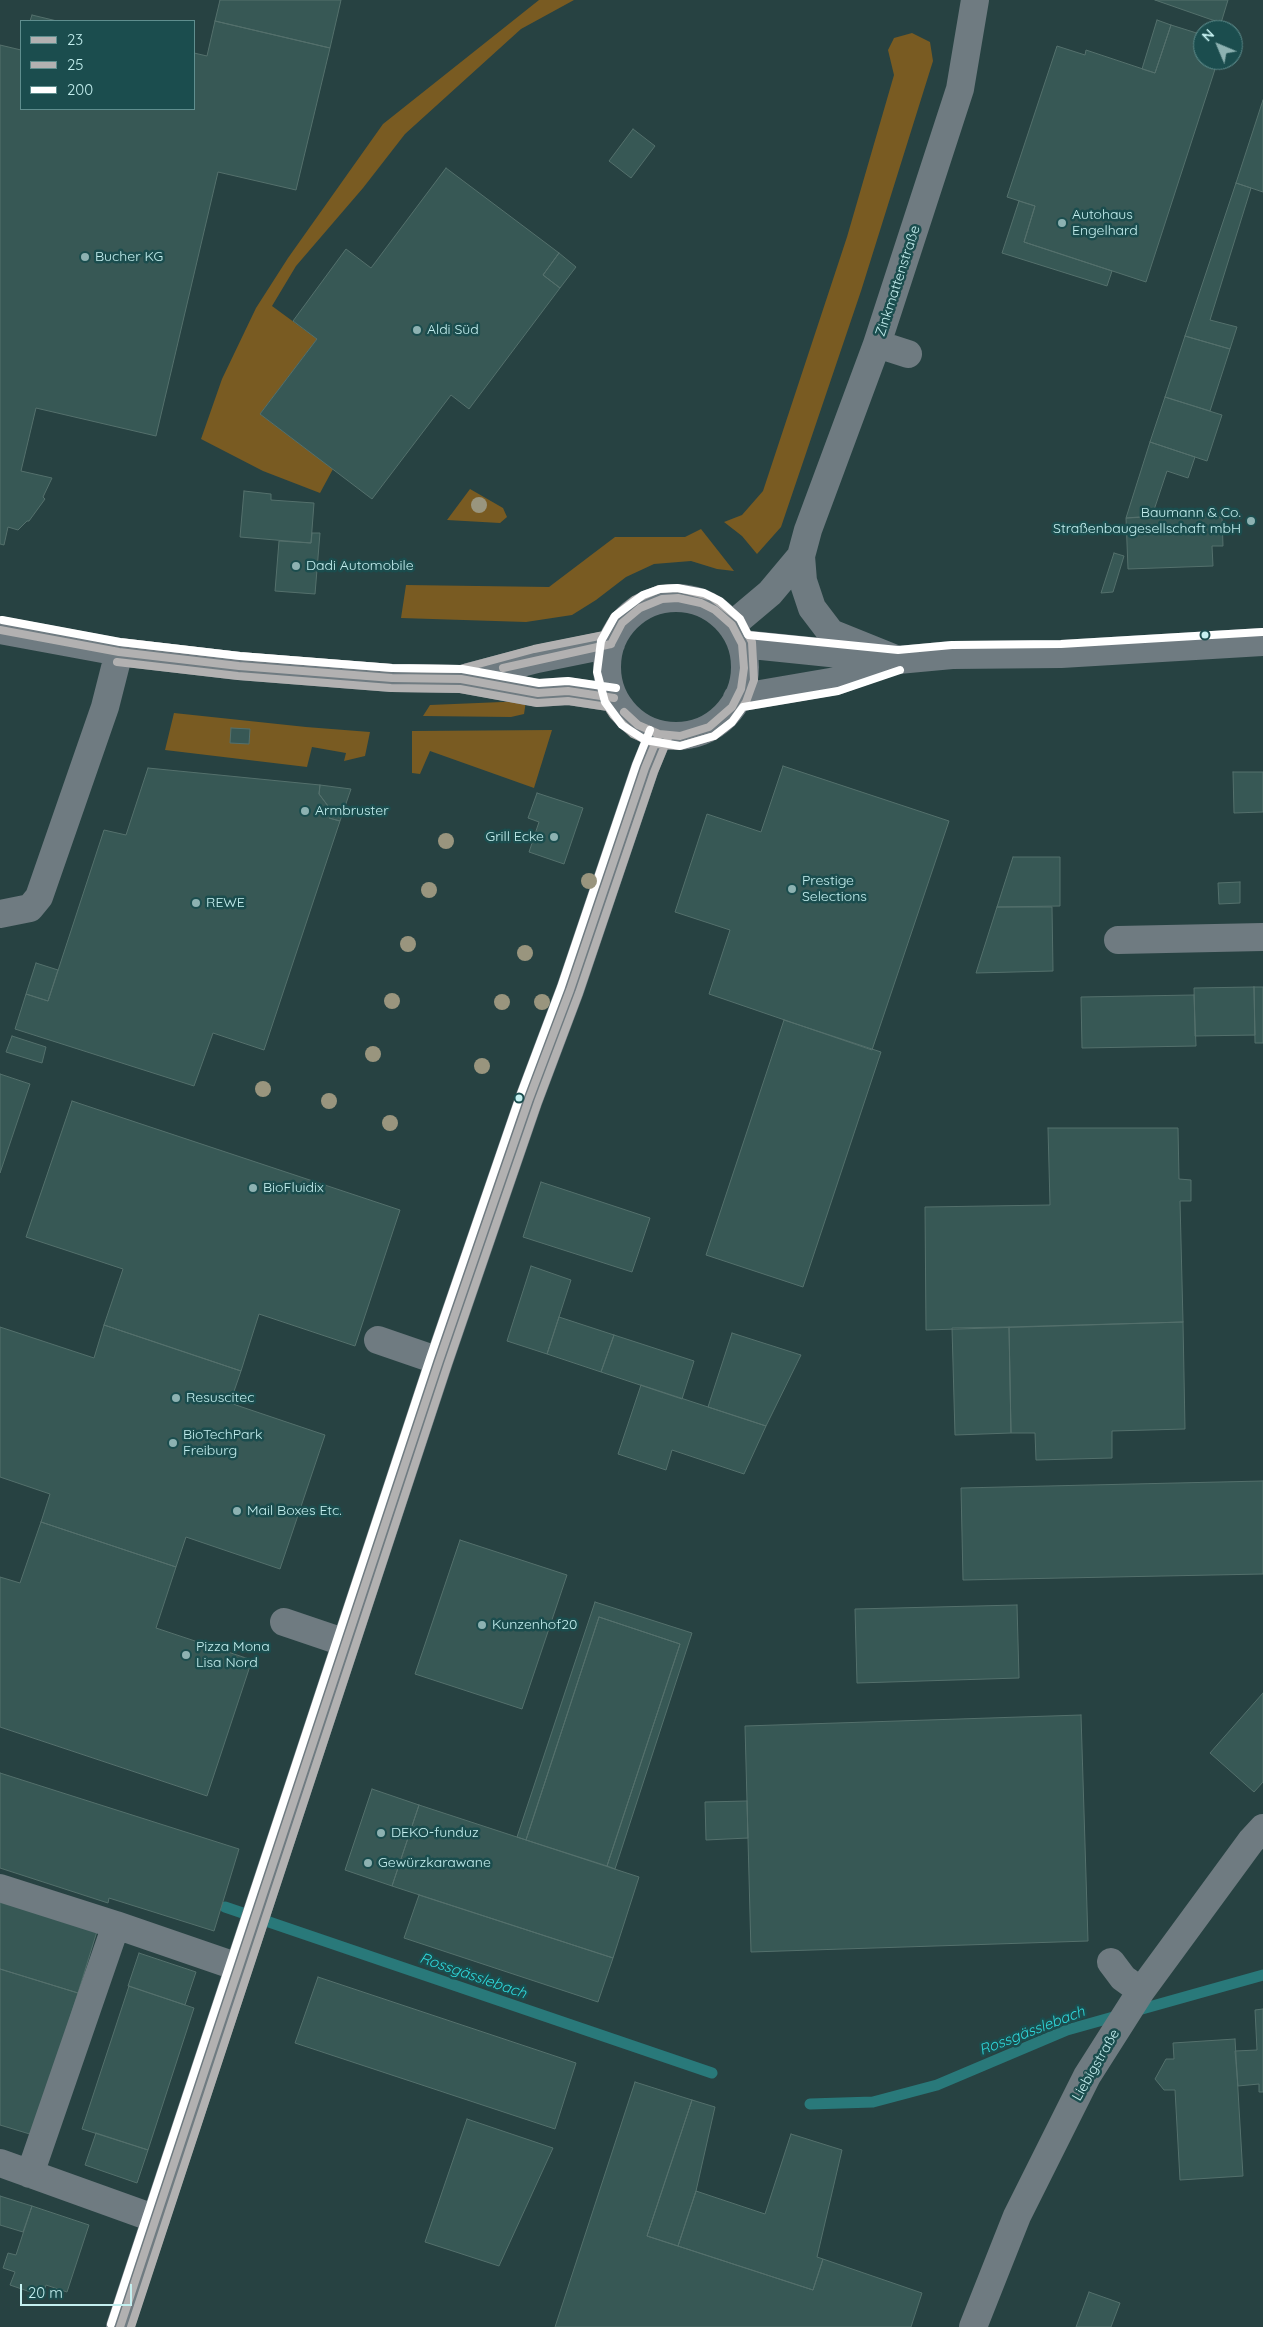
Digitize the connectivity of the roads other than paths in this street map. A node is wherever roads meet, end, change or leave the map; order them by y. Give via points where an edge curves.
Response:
1 (975, 0) edge
2 (877, 344) junction
3 (908, 354) dead end
4 (801, 556) junction
5 (0, 630) edge
6 (737, 635) junction
7 (1263, 642) edge
8 (610, 644) junction
9 (119, 652) junction
10 (898, 660) junction
11 (461, 679) junction
12 (614, 698) junction
13 (737, 698) junction
14 (659, 734) junction
15 (0, 914) edge
16 (1263, 937) edge
17 (1118, 940) dead end
18 (378, 1340) dead end
19 (439, 1361) junction
20 (284, 1622) dead end
21 (346, 1643) junction
22 (1263, 1828) edge
23 (0, 1888) edge
24 (116, 1925) junction
25 (241, 1958) junction
26 (1111, 1962) dead end
27 (1141, 1991) junction
28 (0, 2163) edge
29 (30, 2174) junction
30 (156, 2219) junction
31 (120, 2327) edge
32 (973, 2327) edge

1 - 2 street, Zinkmattenstraße via 960,89
2 - 3 street
2 - 4 street, Zinkmattenstraße
4 - 6 street, Zinkmattenstraße
4 - 10 street, Zinkmattenstraße via 803,581 812,608 831,633
5 - 9 street
6 - 8 street via 715,610 701,603 678,598 662,599 640,608 627,618
6 - 10 street
6 - 13 street via 744,659 744,679
7 - 10 street
8 - 11 street
8 - 12 street via 607,671
9 - 11 street via 239,666 392,678
9 - 15 street via 104,707 39,897 30,908
10 - 13 street via 836,681
11 - 12 street via 538,693 568,691
12 - 14 street via 638,725
13 - 14 street via 709,727 680,736
14 - 19 street
16 - 17 street
18 - 19 street
19 - 21 street
20 - 21 street
21 - 25 street
22 - 27 street, Liebigstraße
23 - 24 street
24 - 25 street
24 - 29 street
25 - 30 street
26 - 27 street via 1123,1978
27 - 32 street, Liebigstraße via 1087,2076 1017,2216
28 - 29 street
29 - 30 street
30 - 31 street

